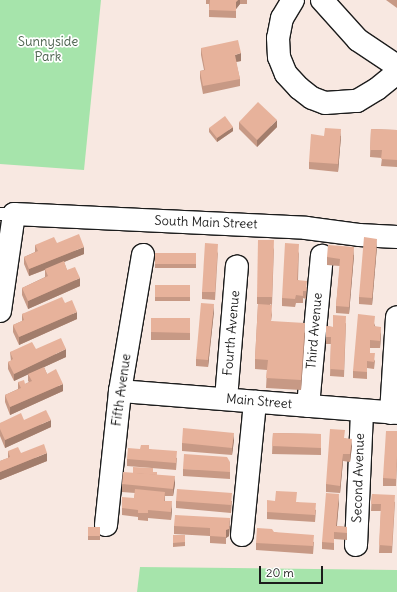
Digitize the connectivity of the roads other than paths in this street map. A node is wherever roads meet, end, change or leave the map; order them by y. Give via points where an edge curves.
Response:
1 (293, 0) edge
2 (322, 0) edge
3 (397, 66) edge
4 (397, 73) edge
5 (7, 214) edge
6 (397, 237) edge
7 (143, 255) dead end
8 (322, 256) dead end
9 (237, 266) dead end
10 (0, 311) edge
11 (397, 318) edge
12 (120, 391) junction
13 (226, 399) junction
14 (255, 402) junction
15 (308, 406) junction
16 (362, 411) junction
17 (394, 413) edge
18 (106, 525) dead end
19 (242, 535) dead end
20 (356, 545) dead end

1 - 4 street via 282,18 278,38 279,57 286,74 312,98 325,103 357,101
2 - 3 street via 358,40
5 - 6 street, South Main Street via 306,228
5 - 10 street
7 - 12 street, Fifth Avenue
8 - 15 street, Third Avenue
9 - 13 street, Fourth Avenue
11 - 17 street
12 - 13 street, Main Street
12 - 18 street, Fifth Avenue
13 - 14 street, Main Street
14 - 15 street, Main Street
14 - 19 street
15 - 16 street, Main Street
16 - 17 street, Main Street
16 - 20 street, Second Avenue

